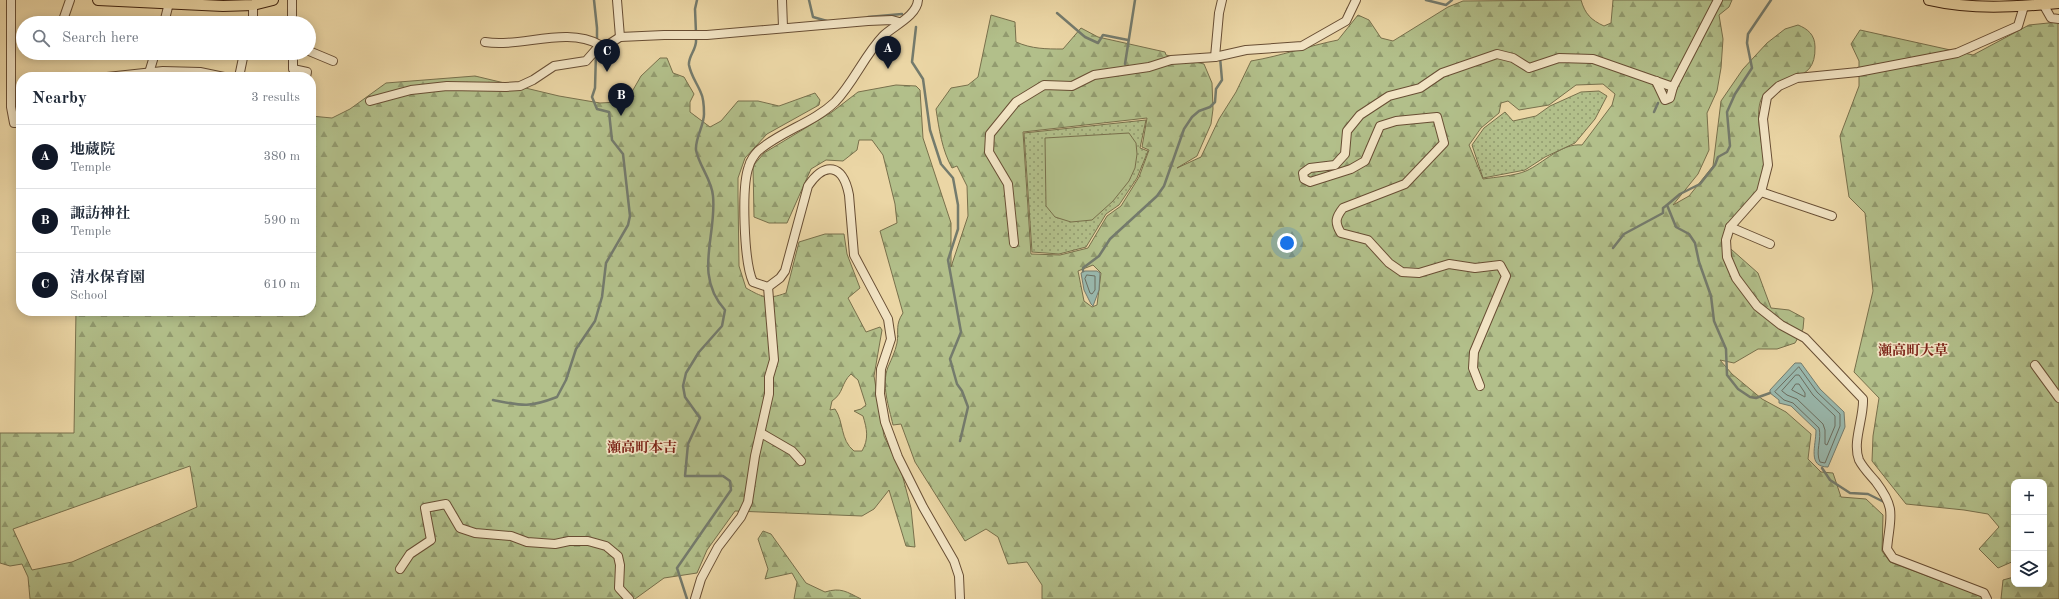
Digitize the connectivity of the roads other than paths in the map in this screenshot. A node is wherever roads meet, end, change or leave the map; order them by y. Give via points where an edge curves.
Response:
1 (11, 0) edge
2 (70, 0) edge
3 (98, 0) edge
4 (273, 0) edge
5 (292, 0) edge
6 (617, 0) edge
7 (782, 0) edge
8 (918, 0) edge
9 (1222, 0) edge
10 (1356, 0) edge
11 (1718, 0) edge
12 (1929, 0) edge
13 (170, 3) junction
14 (2059, 3) edge
15 (2044, 4) junction
16 (253, 5) junction
17 (2024, 6) junction
18 (64, 16) edge
19 (166, 16) edge
20 (253, 16) edge
21 (292, 16) edge
22 (2059, 19) edge
23 (899, 22) junction
24 (784, 28) junction
25 (620, 37) junction
26 (485, 42) dead end
27 (600, 45) junction
28 (316, 54) edge
29 (1215, 57) junction
30 (153, 60) edge
31 (243, 60) edge
32 (293, 60) edge
33 (333, 61) dead end
34 (149, 72) edge
35 (240, 72) edge
36 (306, 72) edge
37 (1656, 81) junction
38 (1673, 87) junction
39 (370, 101) dead end
40 (16, 123) edge
41 (1761, 192) junction
42 (1832, 216) dead end
43 (1730, 227) junction
44 (1014, 243) dead end
45 (1770, 244) dead end
46 (768, 288) junction
47 (2035, 365) dead end
48 (1480, 386) dead end
49 (2059, 398) edge
50 (762, 433) junction
51 (801, 461) dead end
52 (400, 570) dead end
53 (629, 599) edge
54 (694, 599) edge
55 (960, 599) edge
56 (1987, 599) edge

1 - 40 street via 11,107
2 - 18 street
3 - 13 main road
4 - 16 main road
5 - 21 street
6 - 25 street
7 - 24 street
8 - 23 street via 916,8
9 - 29 street
10 - 29 street via 1346,20 1302,46 1246,50
11 - 38 street
12 - 17 main road via 1963,5
13 - 16 main road
13 - 19 street
14 - 15 main road
15 - 17 main road
15 - 22 street via 2051,18
16 - 20 street
17 - 41 street via 2018,26 1957,53 1858,72 1797,78 1779,86 1767,97 1763,118 1768,165
23 - 24 street via 868,21
23 - 46 street via 875,44 836,100 818,116 758,151 748,166 745,197 748,268 753,282
24 - 25 street via 707,35
25 - 27 street via 606,46
26 - 27 street via 574,38 590,40
27 - 39 street via 586,61 554,66 538,78 520,86 447,86 411,90
28 - 33 street
29 - 44 street via 1171,60 1149,67 1094,75 1072,86 1044,85 1016,102 990,134 989,152 1008,184
30 - 34 street
31 - 35 street
32 - 36 street via 293,69
37 - 38 street
37 - 38 street via 1665,100 1670,98
37 - 48 street via 1593,59 1559,58 1528,68 1513,58 1497,54 1442,73 1420,88 1389,96 1360,116 1347,131 1345,154 1335,165 1310,168 1303,173 1304,179 1310,182 1351,169 1365,161 1380,126 1396,120 1437,117 1444,143 1405,184 1343,208 1336,216 1336,225 1341,233 1368,240 1402,272 1419,273 1449,264 1475,268 1500,265 1506,276 1474,352 1473,368
41 - 42 street
41 - 43 street
43 - 45 street
43 - 56 street via 1726,240 1727,257 1736,278 1757,306 1781,325 1805,338 1862,399 1864,409 1857,446 1859,460 1888,498 1891,508 1887,549 1893,558 1984,593
46 - 50 street via 774,360 769,377 769,394
46 - 55 street via 785,271 808,186 816,174 829,168 837,170 847,185 854,255 888,319 891,339 881,369 880,394 886,422 898,457 954,561 959,576
47 - 49 street
50 - 51 street via 792,450
50 - 54 street via 755,456 748,502 741,517 718,546
52 - 53 street via 410,554 431,540 424,508 446,504 460,528 476,533 511,536 527,542 556,544 588,541 606,546 618,556 619,588

